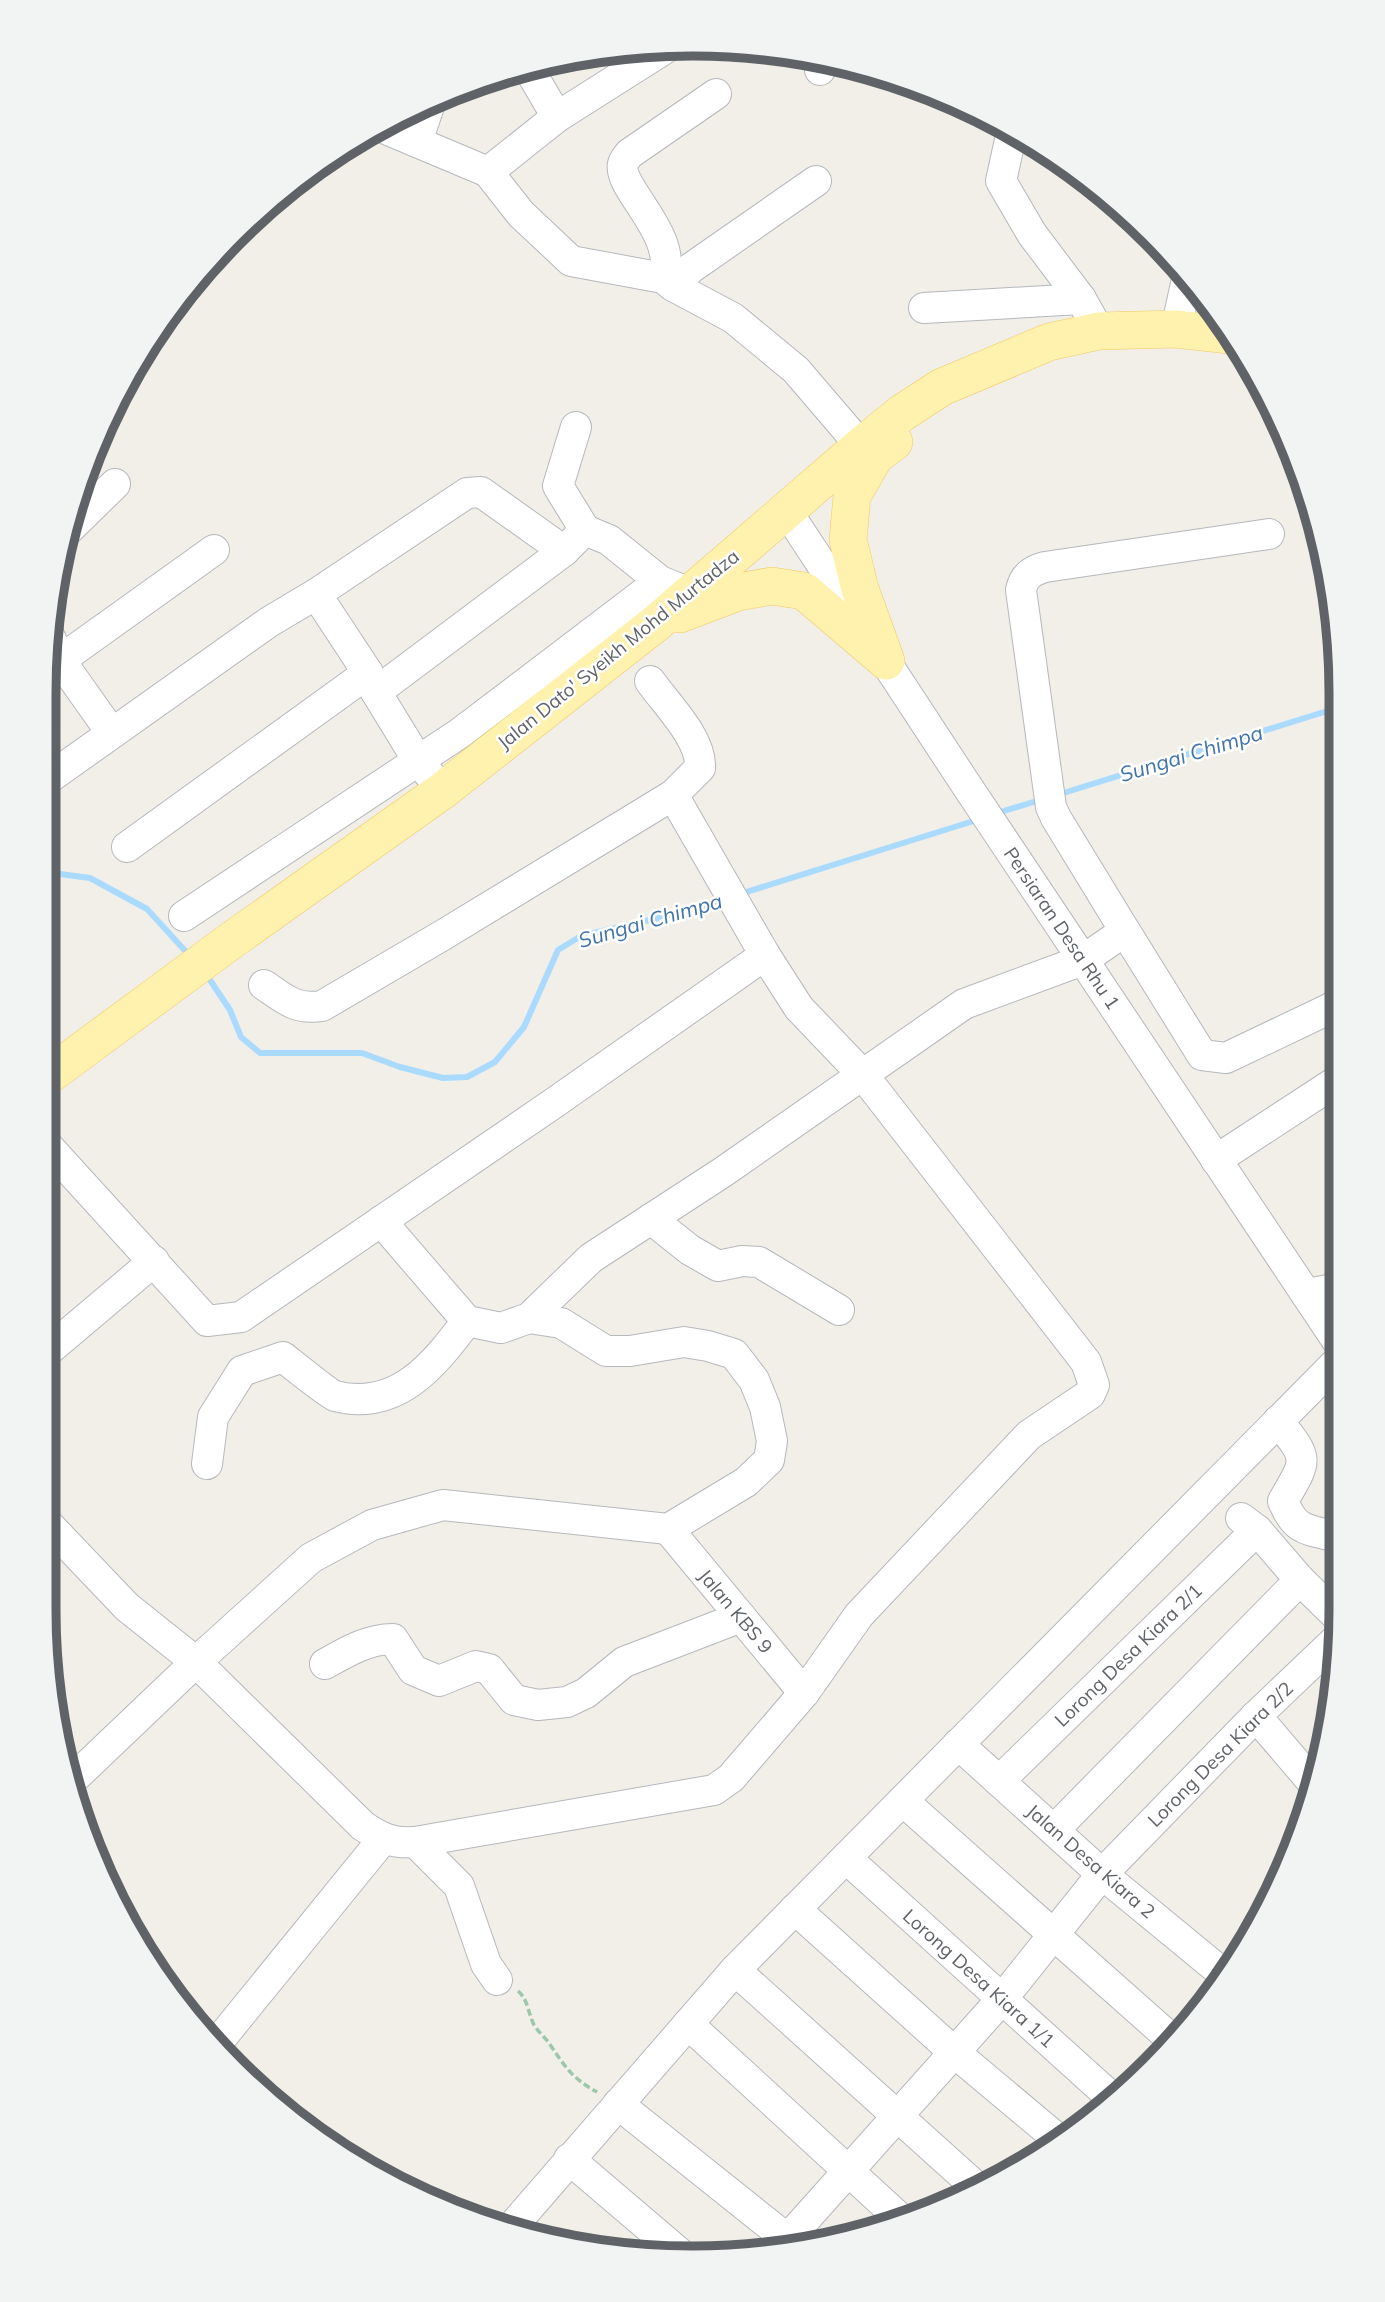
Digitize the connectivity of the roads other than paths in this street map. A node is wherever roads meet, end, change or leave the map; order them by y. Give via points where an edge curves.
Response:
1 (652, 57) edge
2 (533, 77) edge
3 (716, 94) dead end
4 (426, 115) edge
5 (556, 117) junction
6 (392, 132) edge
7 (1011, 141) edge
8 (417, 142) junction
9 (488, 173) junction
10 (816, 181) dead end
11 (668, 282) junction
12 (1185, 290) edge
13 (1081, 299) junction
14 (924, 308) dead end
15 (1176, 330) junction
16 (1099, 331) junction
17 (1218, 334) edge
18 (1049, 342) junction
19 (576, 427) dead end
20 (861, 446) junction
21 (115, 484) dead end
22 (786, 510) junction
23 (81, 518) edge
24 (585, 530) junction
25 (1269, 534) dead end
26 (214, 550) dead end
27 (564, 551) junction
28 (675, 587) junction
29 (316, 594) junction
30 (655, 624) junction
31 (57, 651) edge
32 (886, 661) junction
33 (57, 662) edge
34 (650, 681) dead end
35 (372, 683) junction
36 (111, 733) junction
37 (417, 759) junction
38 (56, 773) edge
39 (442, 791) junction
40 (673, 795) junction
41 (127, 847) dead end
42 (184, 916) dead end
43 (1125, 931) junction
44 (765, 955) junction
45 (1083, 960) junction
46 (264, 985) dead end
47 (1329, 1009) edge
48 (56, 1069) edge
49 (863, 1075) junction
50 (1329, 1086) edge
51 (56, 1155) edge
52 (1216, 1160) junction
53 (651, 1219) junction
54 (381, 1221) junction
55 (153, 1261) junction
56 (1329, 1290) edge
57 (1306, 1294) junction
58 (839, 1310) dead end
59 (529, 1318) junction
60 (467, 1321) junction
61 (1329, 1328) edge
62 (56, 1344) edge
63 (1329, 1370) edge
64 (1278, 1421) junction
65 (207, 1464) dead end
66 (668, 1530) junction
67 (56, 1533) edge
68 (1329, 1535) edge
69 (1300, 1580) junction
70 (1329, 1608) edge
71 (741, 1617) junction
72 (1328, 1647) edge
73 (196, 1662) junction
74 (325, 1664) dead end
75 (804, 1693) junction
76 (1256, 1716) junction
77 (958, 1744) junction
78 (78, 1774) edge
79 (1307, 1775) edge
80 (999, 1781) junction
81 (902, 1801) junction
82 (1054, 1830) junction
83 (383, 1839) junction
84 (415, 1842) junction
85 (846, 1858) junction
86 (1102, 1874) junction
87 (795, 1909) junction
88 (1054, 1934) junction
89 (1218, 1969) edge
90 (735, 1970) junction
91 (498, 1980) road end
92 (1002, 1999) junction
93 (688, 2024) junction
94 (1166, 2034) edge
95 (222, 2037) edge
96 (954, 2052) junction
97 (1106, 2093) edge
98 (618, 2104) junction
99 (897, 2116) junction
100 (1052, 2134) edge
101 (569, 2159) junction
102 (847, 2172) junction
103 (970, 2182) edge
104 (894, 2213) edge
105 (522, 2222) edge
106 (790, 2239) edge
107 (784, 2240) edge
108 (670, 2245) edge

1 - 5 street
2 - 5 street
3 - 11 street via 629,154 623,164 666,254
4 - 8 street
5 - 9 street
6 - 8 street
7 - 13 street via 1002,181 1032,234
8 - 9 street
9 - 11 street via 521,214 571,261
10 - 11 street
11 - 20 street via 733,318 796,370
12 - 15 street
13 - 14 street
13 - 16 street
15 - 16 main road, Jalan Dato' Syeikh Mohd Murtadza
15 - 17 main road, Jalan Dato' Syeikh Mohd Murtadza
16 - 18 main road, Jalan Dato' Syeikh Mohd Murtadza
18 - 20 main road, Jalan Dato' Syeikh Mohd Murtadza via 942,387
18 - 32 main road via 945,402 875,456 852,496 848,540
19 - 24 street via 558,486
20 - 22 main road, Jalan Dato' Syeikh Mohd Murtadza
21 - 23 street
22 - 28 main road, Jalan Dato' Syeikh Mohd Murtadza
22 - 32 street, Persiaran Desa Rhu 1
24 - 27 street
24 - 28 street via 609,540
25 - 43 street via 1045,567 1024,579 1021,590 1051,807
26 - 31 street
27 - 29 street via 481,492 467,493
27 - 35 street
28 - 30 main road, Jalan Dato' Syeikh Mohd Murtadza
28 - 37 street
29 - 35 street
29 - 36 street
30 - 32 main road via 738,592 772,586 804,591
30 - 39 main road, Jalan Dato' Syeikh Mohd Murtadza
32 - 45 street, Persiaran Desa Rhu 1
33 - 36 street
34 - 40 street via 701,756 700,768
35 - 37 street
35 - 41 street
36 - 38 street
37 - 39 street
37 - 42 street
39 - 48 main road, Jalan Dato' Syeikh Mohd Murtadza
40 - 44 street
40 - 46 street via 322,1006 306,1009
43 - 45 street
43 - 47 street via 1202,1055 1226,1058
44 - 49 street via 799,1007
44 - 54 street
45 - 49 street via 964,1004
45 - 52 street, Persiaran Desa Rhu 1
49 - 53 street
49 - 75 street via 1086,1362 1094,1385 1084,1399 1029,1435 869,1605
50 - 52 street
51 - 55 street
52 - 57 street, Persiaran Desa Rhu 1
53 - 58 street via 718,1266 759,1262
53 - 59 street via 591,1258
54 - 55 street via 241,1317 207,1321
54 - 60 street
55 - 62 street
56 - 57 street
57 - 61 street, Persiaran Desa Rhu 1
59 - 60 street via 501,1328
59 - 66 street via 561,1322 606,1351 630,1352 684,1342 708,1346 734,1354 754,1380 772,1441 769,1460 746,1482
60 - 65 street via 441,1355 409,1384 377,1400 333,1396 283,1357 242,1371 214,1417
63 - 64 street
64 - 68 street via 1300,1448 1302,1468 1283,1501 1291,1521
64 - 77 street
66 - 71 street, Jalan KBS 9
66 - 73 street via 443,1505 384,1521 311,1559
67 - 73 street via 127,1607
69 - 70 street
69 - 80 street, Lorong Desa Kiara 2/1 via 1249,1524
69 - 82 street
71 - 74 street via 624,1662 586,1693 567,1702 538,1705 514,1700 489,1669 476,1666 439,1681 412,1671 393,1639 349,1650
71 - 75 street, Jalan KBS 9
72 - 76 street, Lorong Desa Kiara 2/2
73 - 78 street
73 - 83 street via 363,1826
75 - 84 street via 731,1778 714,1790
76 - 79 street
76 - 86 street, Lorong Desa Kiara 2/2
77 - 80 street, Jalan Desa Kiara 2
77 - 81 street
80 - 82 street, Jalan Desa Kiara 2
81 - 85 street
81 - 88 street
82 - 86 street, Jalan Desa Kiara 2
83 - 84 street
83 - 95 street
84 - 91 street via 459,1886 486,1964
85 - 87 street
85 - 92 street, Lorong Desa Kiara 1/1
86 - 88 street, Lorong Desa Kiara 2/2
86 - 89 street, Jalan Desa Kiara 2
87 - 90 street
87 - 96 street
88 - 92 street, Lorong Desa Kiara 2/2
88 - 94 street
90 - 93 street
90 - 99 street
92 - 96 street, Lorong Desa Kiara 2/2
92 - 97 street, Lorong Desa Kiara 1/1
93 - 98 street
93 - 102 street
96 - 99 street, Lorong Desa Kiara 2/2
96 - 100 street
98 - 101 street
98 - 107 street
99 - 102 street, Lorong Desa Kiara 2/2
99 - 103 street
101 - 105 street
101 - 108 street
102 - 104 street
102 - 106 street, Lorong Desa Kiara 2/2

